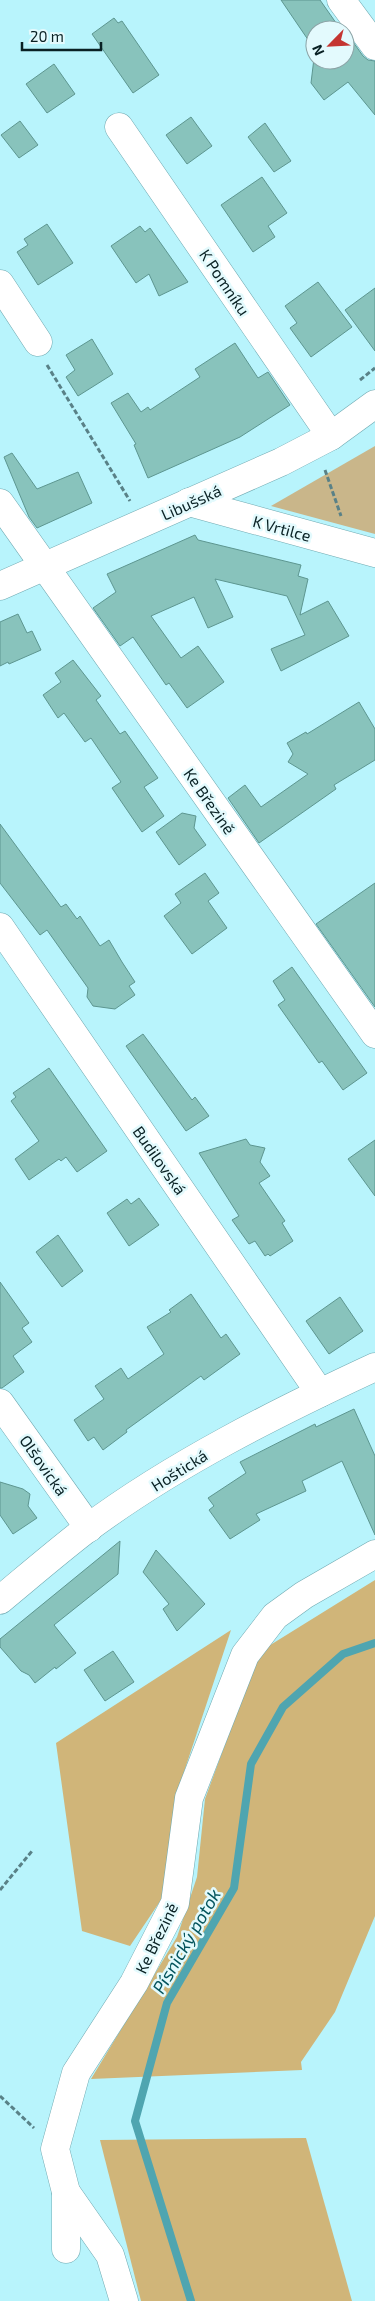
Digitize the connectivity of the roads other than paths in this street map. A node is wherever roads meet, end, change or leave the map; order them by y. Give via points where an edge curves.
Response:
1 (341, 0) edge
2 (375, 46) edge
3 (119, 127) dead end
4 (0, 284) edge
5 (38, 342) road end
6 (375, 404) edge
7 (331, 436) junction
8 (189, 502) junction
9 (0, 503) edge
10 (363, 550) edge
11 (45, 568) junction
12 (0, 586) edge
13 (0, 927) edge
14 (375, 1034) edge
15 (375, 1367) edge
16 (320, 1393) junction
17 (0, 1403) edge
18 (89, 1528) junction
19 (375, 1554) edge
20 (0, 1600) edge
21 (66, 2192) junction
22 (66, 2249) dead end
23 (124, 2301) edge

1 - 2 street
3 - 7 street, K Pomníku
4 - 5 street
6 - 7 street, Libušská
7 - 8 street, Libušská via 281,462
8 - 10 street, K Vrtilce
8 - 11 street, Libušská
9 - 11 street, Ke Březině
11 - 12 street, Libušská
11 - 14 street, Ke Březině
13 - 16 street, Budilovská
15 - 16 street, Hoštická
16 - 18 street, Hoštická via 191,1460
17 - 18 street, Olšovická
18 - 20 street, Hoštická
19 - 21 street, Ke Březině via 304,1595 275,1616 245,1655 189,1798 175,1903 134,1983 76,2073 55,2150
21 - 22 street
21 - 23 street, Ke Březině via 110,2255

